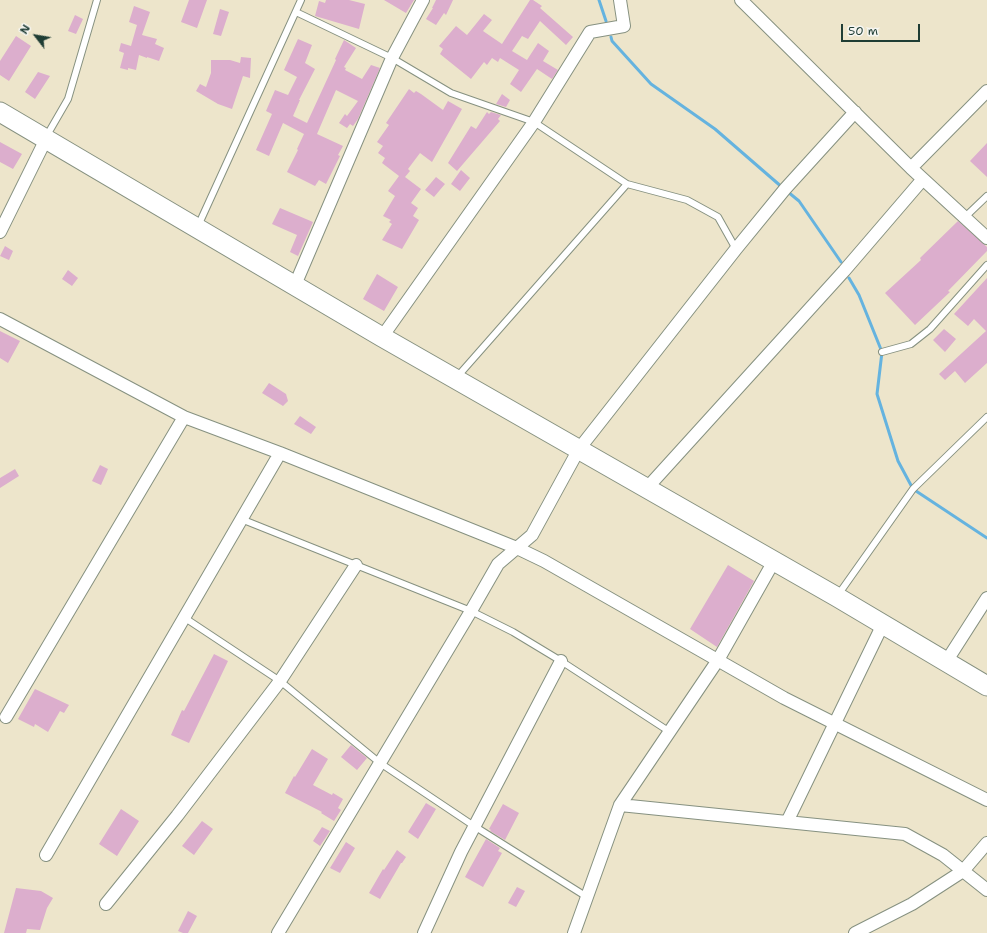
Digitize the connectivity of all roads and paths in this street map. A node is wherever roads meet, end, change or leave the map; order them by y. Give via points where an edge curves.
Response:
1 (97, 0) edge
2 (301, 0) edge
3 (423, 0) edge
4 (620, 0) edge
5 (741, 0) edge
6 (296, 12) junction
7 (392, 58) junction
8 (987, 91) edge
9 (0, 112) edge
10 (855, 112) junction
11 (534, 122) junction
12 (46, 139) junction
13 (912, 168) junction
14 (923, 179) junction
15 (627, 184) junction
16 (987, 196) edge
17 (964, 218) junction
18 (198, 227) junction
19 (0, 232) edge
20 (987, 238) edge
21 (736, 249) junction
22 (987, 265) edge
23 (295, 285) junction
24 (0, 319) edge
25 (382, 337) junction
26 (882, 352) dead end
27 (456, 378) junction
28 (184, 417) junction
29 (987, 417) edge
30 (579, 449) junction
31 (280, 453) junction
32 (647, 488) junction
33 (241, 519) junction
34 (517, 548) junction
35 (774, 561) junction
36 (356, 565) junction
37 (837, 597) junction
38 (987, 598) edge
39 (471, 611) junction
40 (185, 618) junction
41 (883, 624) junction
42 (718, 660) junction
43 (562, 661) junction
44 (946, 662) junction
45 (280, 681) junction
46 (987, 686) edge
47 (6, 717) dead end
48 (834, 723) junction
49 (670, 732) junction
50 (380, 763) junction
51 (987, 800) edge
52 (620, 805) junction
53 (787, 822) junction
54 (474, 826) junction
55 (987, 843) edge
56 (46, 855) dead end
57 (963, 871) junction
58 (987, 890) edge
59 (587, 896) junction
60 (106, 904) dead end
61 (278, 933) edge
62 (424, 933) edge
63 (574, 933) edge
64 (855, 933) edge

1 - 12 lane via 68,99
2 - 6 lane
3 - 7 street
4 - 11 street via 624,26 590,32
5 - 10 street
6 - 7 lane
6 - 18 lane
7 - 11 lane via 452,93
7 - 23 street
8 - 13 street
9 - 12 main road
10 - 13 street
10 - 21 street via 785,189
11 - 15 lane
11 - 25 street
12 - 18 main road
12 - 19 street
13 - 14 street
14 - 17 street
14 - 32 street via 844,271
15 - 21 lane via 687,200 718,217
15 - 27 lane
16 - 17 lane
17 - 20 street
18 - 23 main road
21 - 30 street
22 - 26 lane via 930,329 911,344
23 - 25 main road
24 - 28 street
25 - 27 main road
27 - 30 main road
28 - 31 street
28 - 47 street
29 - 37 lane via 913,489
30 - 32 main road
30 - 34 street via 532,535
31 - 33 street
31 - 34 street
32 - 35 main road
33 - 36 lane
33 - 40 street
34 - 39 street via 498,564
34 - 42 street via 550,564
35 - 37 main road
35 - 42 street
36 - 39 lane
36 - 45 street
37 - 41 main road
38 - 44 street
39 - 43 lane
39 - 50 street
40 - 45 lane
40 - 56 street
41 - 44 main road
41 - 48 street
42 - 48 street
42 - 49 street
43 - 49 lane
43 - 54 street
44 - 46 main road
45 - 50 lane
45 - 60 street
48 - 51 street
48 - 53 street
49 - 52 street
50 - 54 lane
50 - 61 street
52 - 53 street
52 - 59 street
53 - 57 street via 905,834 943,855
54 - 59 lane
54 - 62 street
55 - 57 street
57 - 58 street
57 - 64 street via 912,904
59 - 63 street

